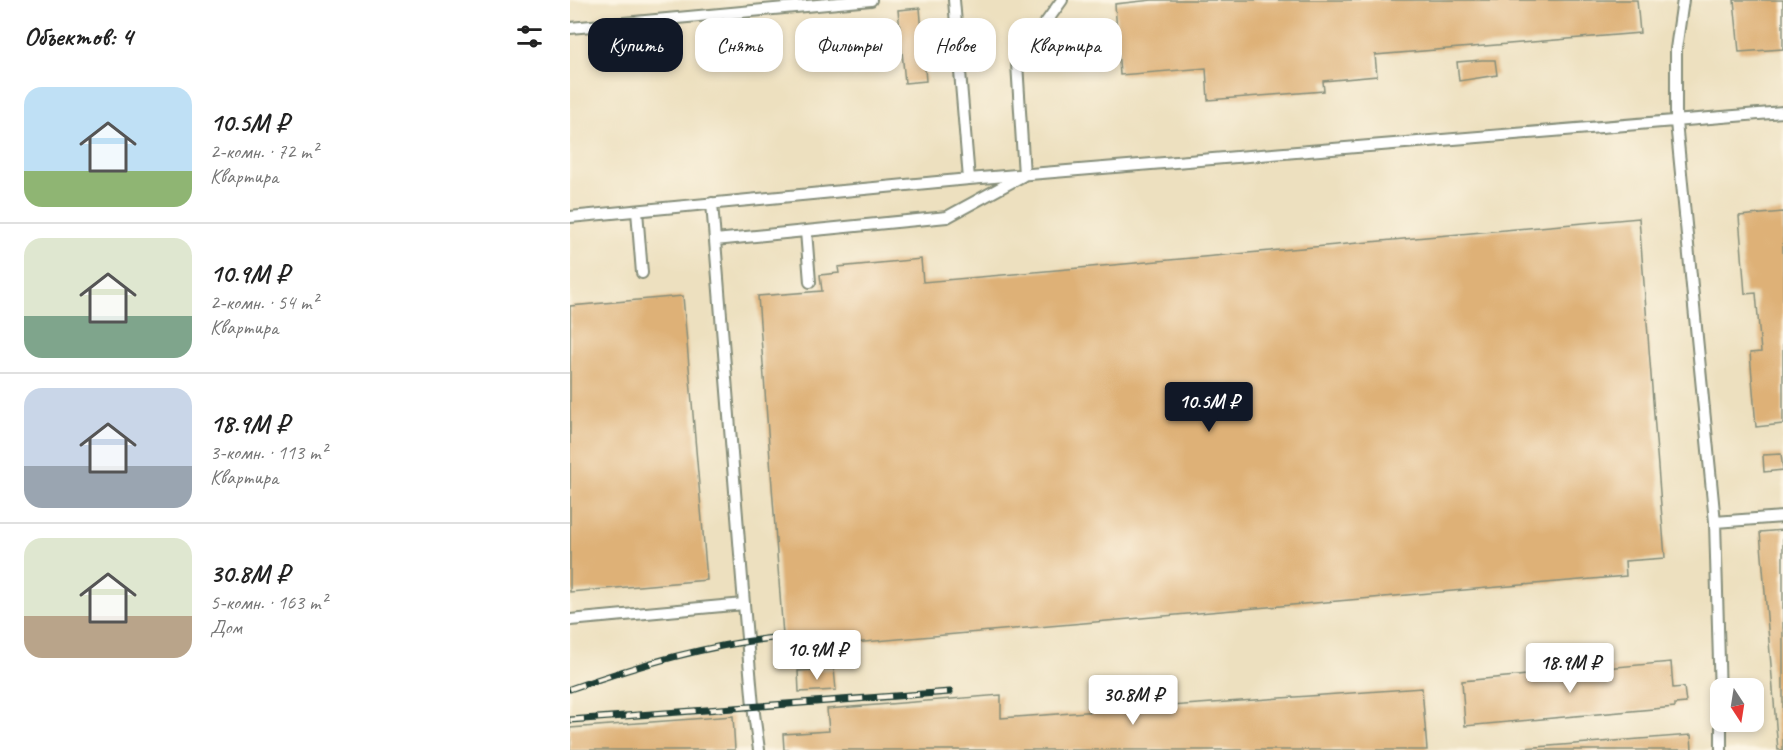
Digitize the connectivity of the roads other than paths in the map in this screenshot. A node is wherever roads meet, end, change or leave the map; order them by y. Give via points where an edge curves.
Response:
1 (872, 0) edge
2 (954, 0) edge
3 (1062, 0) edge
4 (1683, 0) edge
5 (570, 28) edge
6 (1783, 112) edge
7 (1676, 122) junction
8 (1024, 175) junction
9 (969, 179) junction
10 (712, 203) junction
11 (637, 210) junction
12 (570, 217) edge
13 (806, 231) junction
14 (715, 240) junction
15 (642, 273) dead end
16 (810, 282) dead end
17 (1783, 517) edge
18 (1715, 522) junction
19 (744, 604) junction
20 (570, 620) edge
21 (1719, 678) edge
22 (1721, 732) edge
23 (759, 750) edge
24 (1721, 750) edge

1 - 5 lane
2 - 9 lane
3 - 8 lane via 1017,63
4 - 7 lane via 1676,49
6 - 7 lane
7 - 8 lane
7 - 18 lane
8 - 9 lane
8 - 13 lane via 947,218
9 - 10 lane
10 - 11 lane
10 - 14 lane
11 - 12 lane
11 - 15 lane
13 - 14 lane
13 - 16 lane
14 - 19 lane
17 - 18 lane
18 - 21 lane
19 - 20 lane
19 - 23 lane
22 - 24 lane

